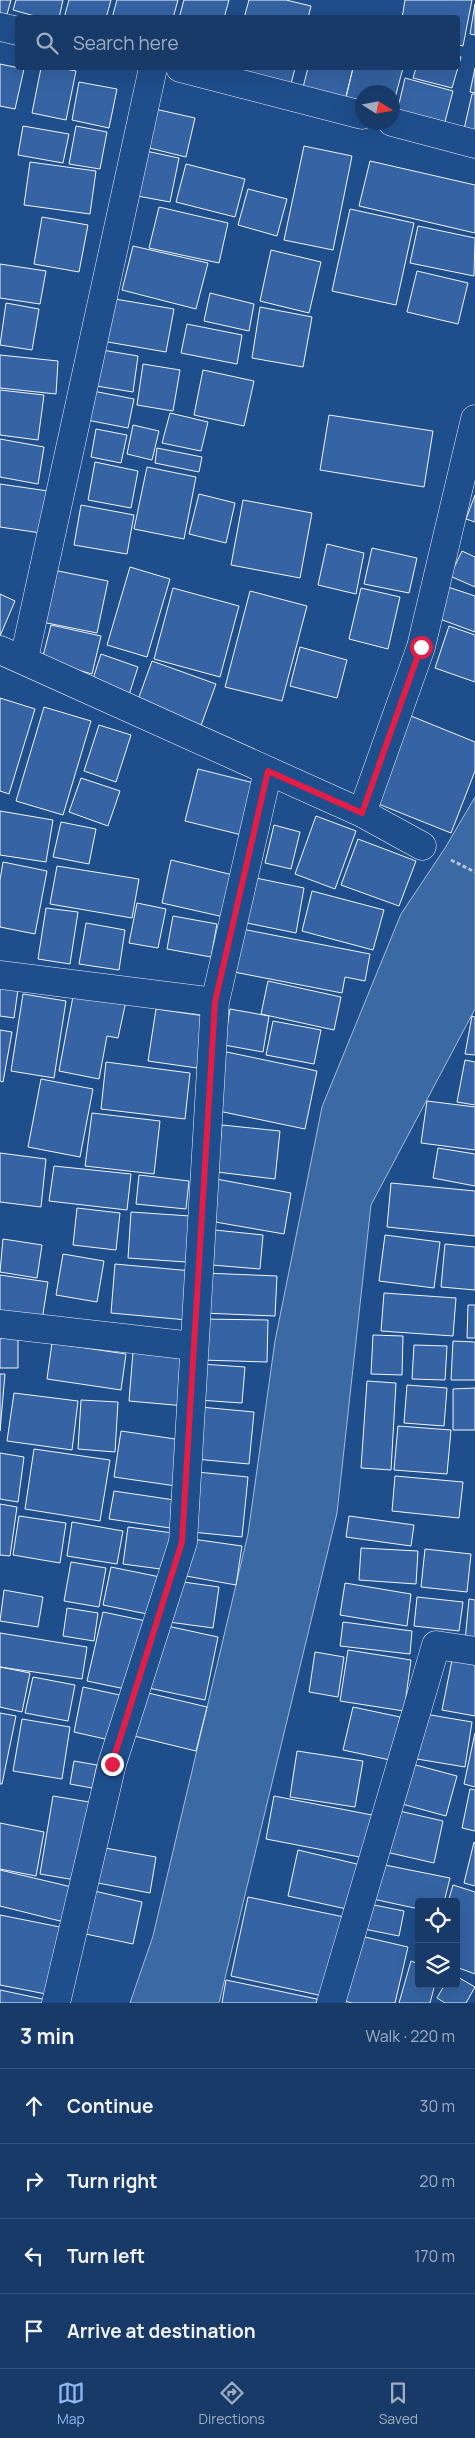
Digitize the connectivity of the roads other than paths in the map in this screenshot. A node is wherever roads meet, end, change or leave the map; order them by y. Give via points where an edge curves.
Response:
1 (0, 27) edge
2 (15, 30) edge
3 (153, 70) edge
4 (188, 70) edge
5 (355, 113) edge
6 (400, 124) edge
7 (475, 144) edge
8 (475, 419) edge
9 (12, 655) edge
10 (268, 771) junction
11 (362, 813) junction
12 (422, 846) dead end
13 (0, 975) edge
14 (215, 1002) junction
15 (0, 1324) edge
16 (193, 1346) junction
17 (475, 1651) edge
18 (56, 2003) edge
19 (331, 2003) edge

1 - 2 street
3 - 9 street
4 - 5 street
6 - 7 street
8 - 11 street via 421,647
9 - 10 street
10 - 11 street
10 - 14 street
11 - 12 street
13 - 14 street
14 - 16 street
15 - 16 street
16 - 18 street via 182,1542 112,1764
17 - 19 street via 436,1645

